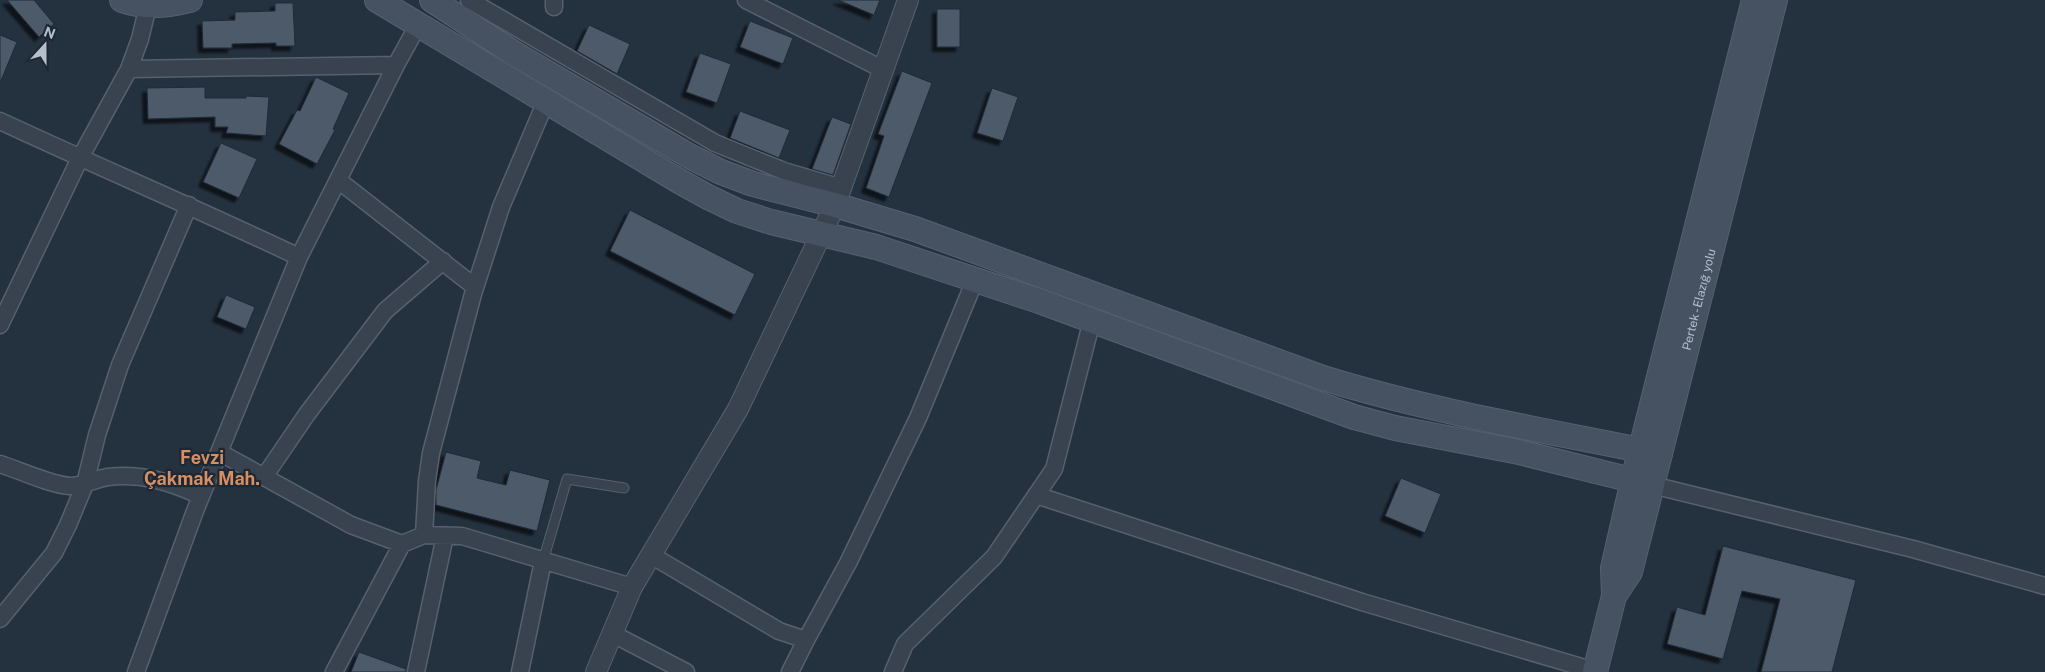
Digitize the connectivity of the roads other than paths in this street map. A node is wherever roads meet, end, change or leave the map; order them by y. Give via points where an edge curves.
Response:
1 (122, 0) edge
2 (190, 0) edge
3 (376, 0) edge
4 (432, 0) edge
5 (469, 0) edge
6 (746, 0) edge
7 (908, 0) edge
8 (1754, 0) edge
9 (1776, 0) edge
10 (148, 6) junction
11 (418, 25) junction
12 (396, 65) junction
13 (129, 69) junction
14 (884, 70) junction
15 (546, 101) junction
16 (0, 121) edge
17 (80, 158) junction
18 (338, 180) junction
19 (838, 197) junction
20 (189, 205) junction
21 (820, 235) junction
22 (299, 257) junction
23 (443, 262) junction
24 (975, 280) junction
25 (475, 288) junction
26 (1092, 320) junction
27 (0, 325) edge
28 (219, 452) junction
29 (1650, 452) junction
30 (0, 464) edge
31 (264, 477) junction
32 (1643, 482) junction
33 (85, 484) junction
34 (624, 488) dead end
35 (1036, 495) junction
36 (201, 496) junction
37 (424, 535) junction
38 (445, 536) junction
39 (402, 544) junction
40 (651, 555) junction
41 (543, 561) junction
42 (2045, 586) edge
43 (632, 587) junction
44 (0, 620) edge
45 (613, 634) junction
46 (806, 640) junction
47 (136, 672) edge
48 (334, 672) edge
49 (416, 672) edge
50 (520, 672) edge
51 (596, 672) edge
52 (686, 672) edge
53 (790, 672) edge
54 (893, 672) edge
55 (1595, 672) edge

1 - 10 main road
2 - 10 main road
3 - 11 main road
4 - 19 main road via 515,54 721,172 753,184
5 - 19 street via 715,143
6 - 14 street
7 - 14 street
8 - 29 main road, Pertek - Elazığ yolu
9 - 29 main road, Pertek - Elazığ yolu
10 - 13 street
11 - 12 street
11 - 15 main road
12 - 13 street
12 - 18 street
13 - 17 street
14 - 19 street
15 - 21 main road via 708,198 737,211
15 - 25 street via 501,207
16 - 17 street
17 - 20 street
17 - 27 street
18 - 22 street
18 - 23 street
19 - 21 street
19 - 29 main road via 916,229 1323,378 1419,405
20 - 22 street
20 - 33 street via 120,365 96,435
21 - 24 main road via 876,247
21 - 40 street via 738,409
22 - 28 street
23 - 25 street
23 - 31 street via 385,311
24 - 26 main road
24 - 46 street via 918,418 848,563
25 - 37 street via 426,481
26 - 32 main road via 1354,417
26 - 35 street via 1054,469
28 - 31 street
28 - 36 street
29 - 32 main road, Pertek - Elazığ yolu
30 - 33 street via 55,483 69,486
31 - 39 street via 351,525
32 - 42 street via 1913,549
32 - 55 main road, Pertek - Elazığ yolu via 1613,568 1614,596
33 - 36 street via 105,478 139,476 161,480
33 - 44 street via 54,553
34 - 41 lane via 567,479
35 - 54 street via 994,557 905,644
35 - 55 street via 1362,602
36 - 47 street
37 - 38 street
37 - 39 street
38 - 41 street via 462,536
38 - 49 street
39 - 48 street
40 - 43 street
40 - 46 street via 779,632
41 - 43 street
41 - 50 street
43 - 45 street
45 - 51 street
45 - 52 street
46 - 53 street

